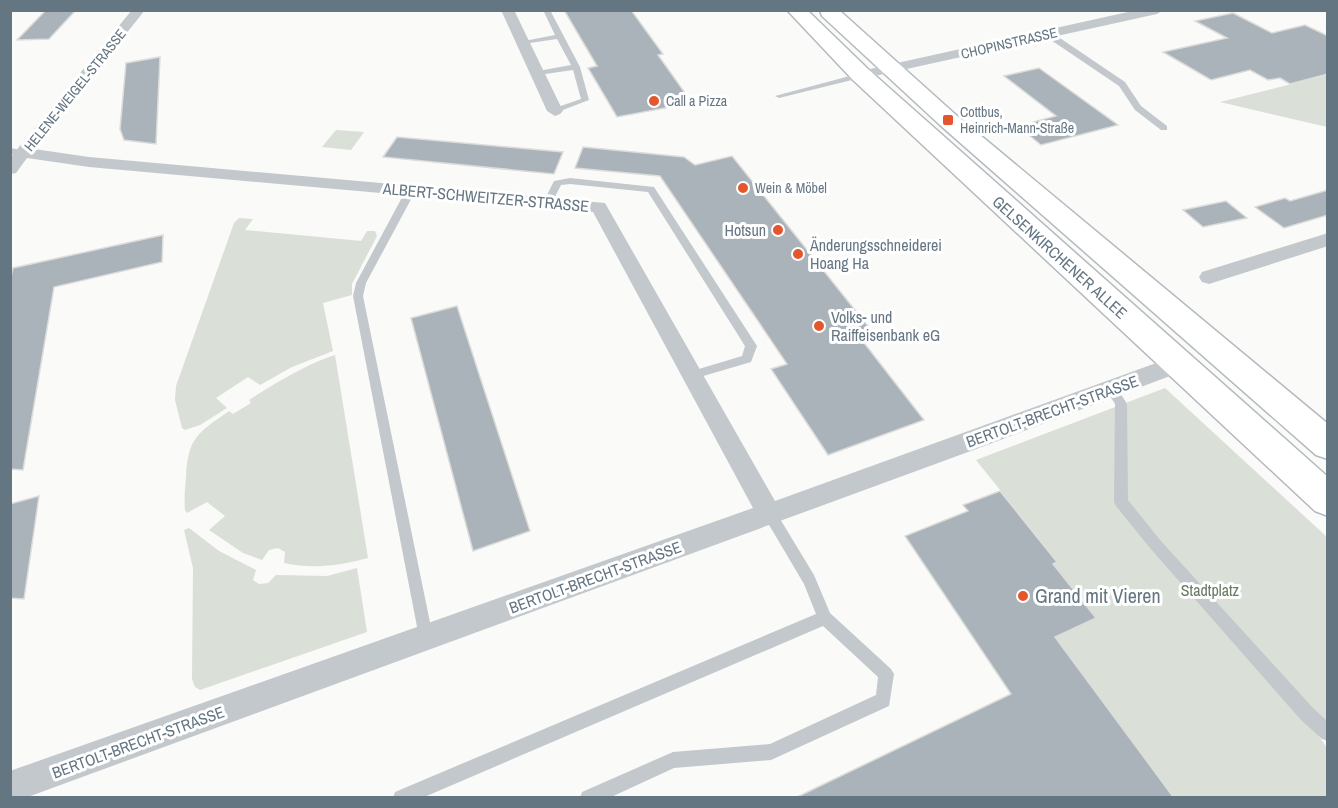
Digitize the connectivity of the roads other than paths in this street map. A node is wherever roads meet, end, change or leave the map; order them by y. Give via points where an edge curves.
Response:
1 (139, 10) edge
2 (507, 10) edge
3 (546, 10) edge
4 (796, 10) edge
5 (828, 10) edge
6 (1157, 10) edge
7 (1077, 15) dead end
8 (1091, 24) junction
9 (1048, 34) junction
10 (560, 36) junction
11 (523, 42) junction
12 (576, 67) junction
13 (890, 70) junction
14 (538, 73) junction
15 (861, 75) junction
16 (779, 96) dead end
17 (555, 111) joint
18 (1164, 128) dead end
19 (17, 152) edge
20 (10, 169) edge
21 (411, 190) junction
22 (549, 201) junction
23 (1328, 239) edge
24 (1209, 277) dead end
25 (1178, 364) junction
26 (693, 375) junction
27 (1112, 389) junction
28 (1328, 445) edge
29 (1328, 500) edge
30 (770, 513) junction
31 (825, 618) junction
32 (426, 637) junction
33 (1328, 733) edge
34 (10, 787) edge
35 (40, 787) edge
36 (401, 798) edge
37 (588, 798) edge

1 - 19 street, HELENE-WEIGEL-STRASSE
2 - 11 street
3 - 10 lane
4 - 15 main road, GELSENKIRCHENER ALLEE
5 - 13 main road, GELSENKIRCHENER ALLEE
6 - 8 street, CHOPINSTRASSE
7 - 8 street
8 - 9 street, CHOPINSTRASSE
9 - 13 street, CHOPINSTRASSE
9 - 18 lane via 1122,84 1138,108
10 - 11 lane
10 - 12 lane
11 - 14 street
12 - 14 lane
12 - 17 lane via 585,100
13 - 15 street, CHOPINSTRASSE
13 - 28 main road, GELSENKIRCHENER ALLEE
14 - 17 street
15 - 16 lane
15 - 25 main road, GELSENKIRCHENER ALLEE
19 - 20 street, HELENE-WEIGEL-STRASSE
19 - 21 street, ALBERT-SCHWEITZER-STRASSE via 89,162
21 - 22 street, ALBERT-SCHWEITZER-STRASSE
21 - 32 lane via 361,283 358,296
22 - 26 street, ALBERT-SCHWEITZER-STRASSE via 599,207
22 - 26 lane via 557,183 570,181 651,189 751,346 747,359
23 - 24 street
25 - 27 street, BERTOLT-BRECHT-STRASSE
25 - 29 main road, GELSENKIRCHENER ALLEE
26 - 30 street, ALBERT-SCHWEITZER-STRASSE
27 - 30 street, BERTOLT-BRECHT-STRASSE
27 - 33 lane via 1121,404 1121,502
30 - 31 lane via 809,580
30 - 32 street, BERTOLT-BRECHT-STRASSE
31 - 36 lane
31 - 37 lane via 886,674 883,700 771,752 673,760
32 - 35 street, BERTOLT-BRECHT-STRASSE
34 - 35 street, BERTOLT-BRECHT-STRASSE

